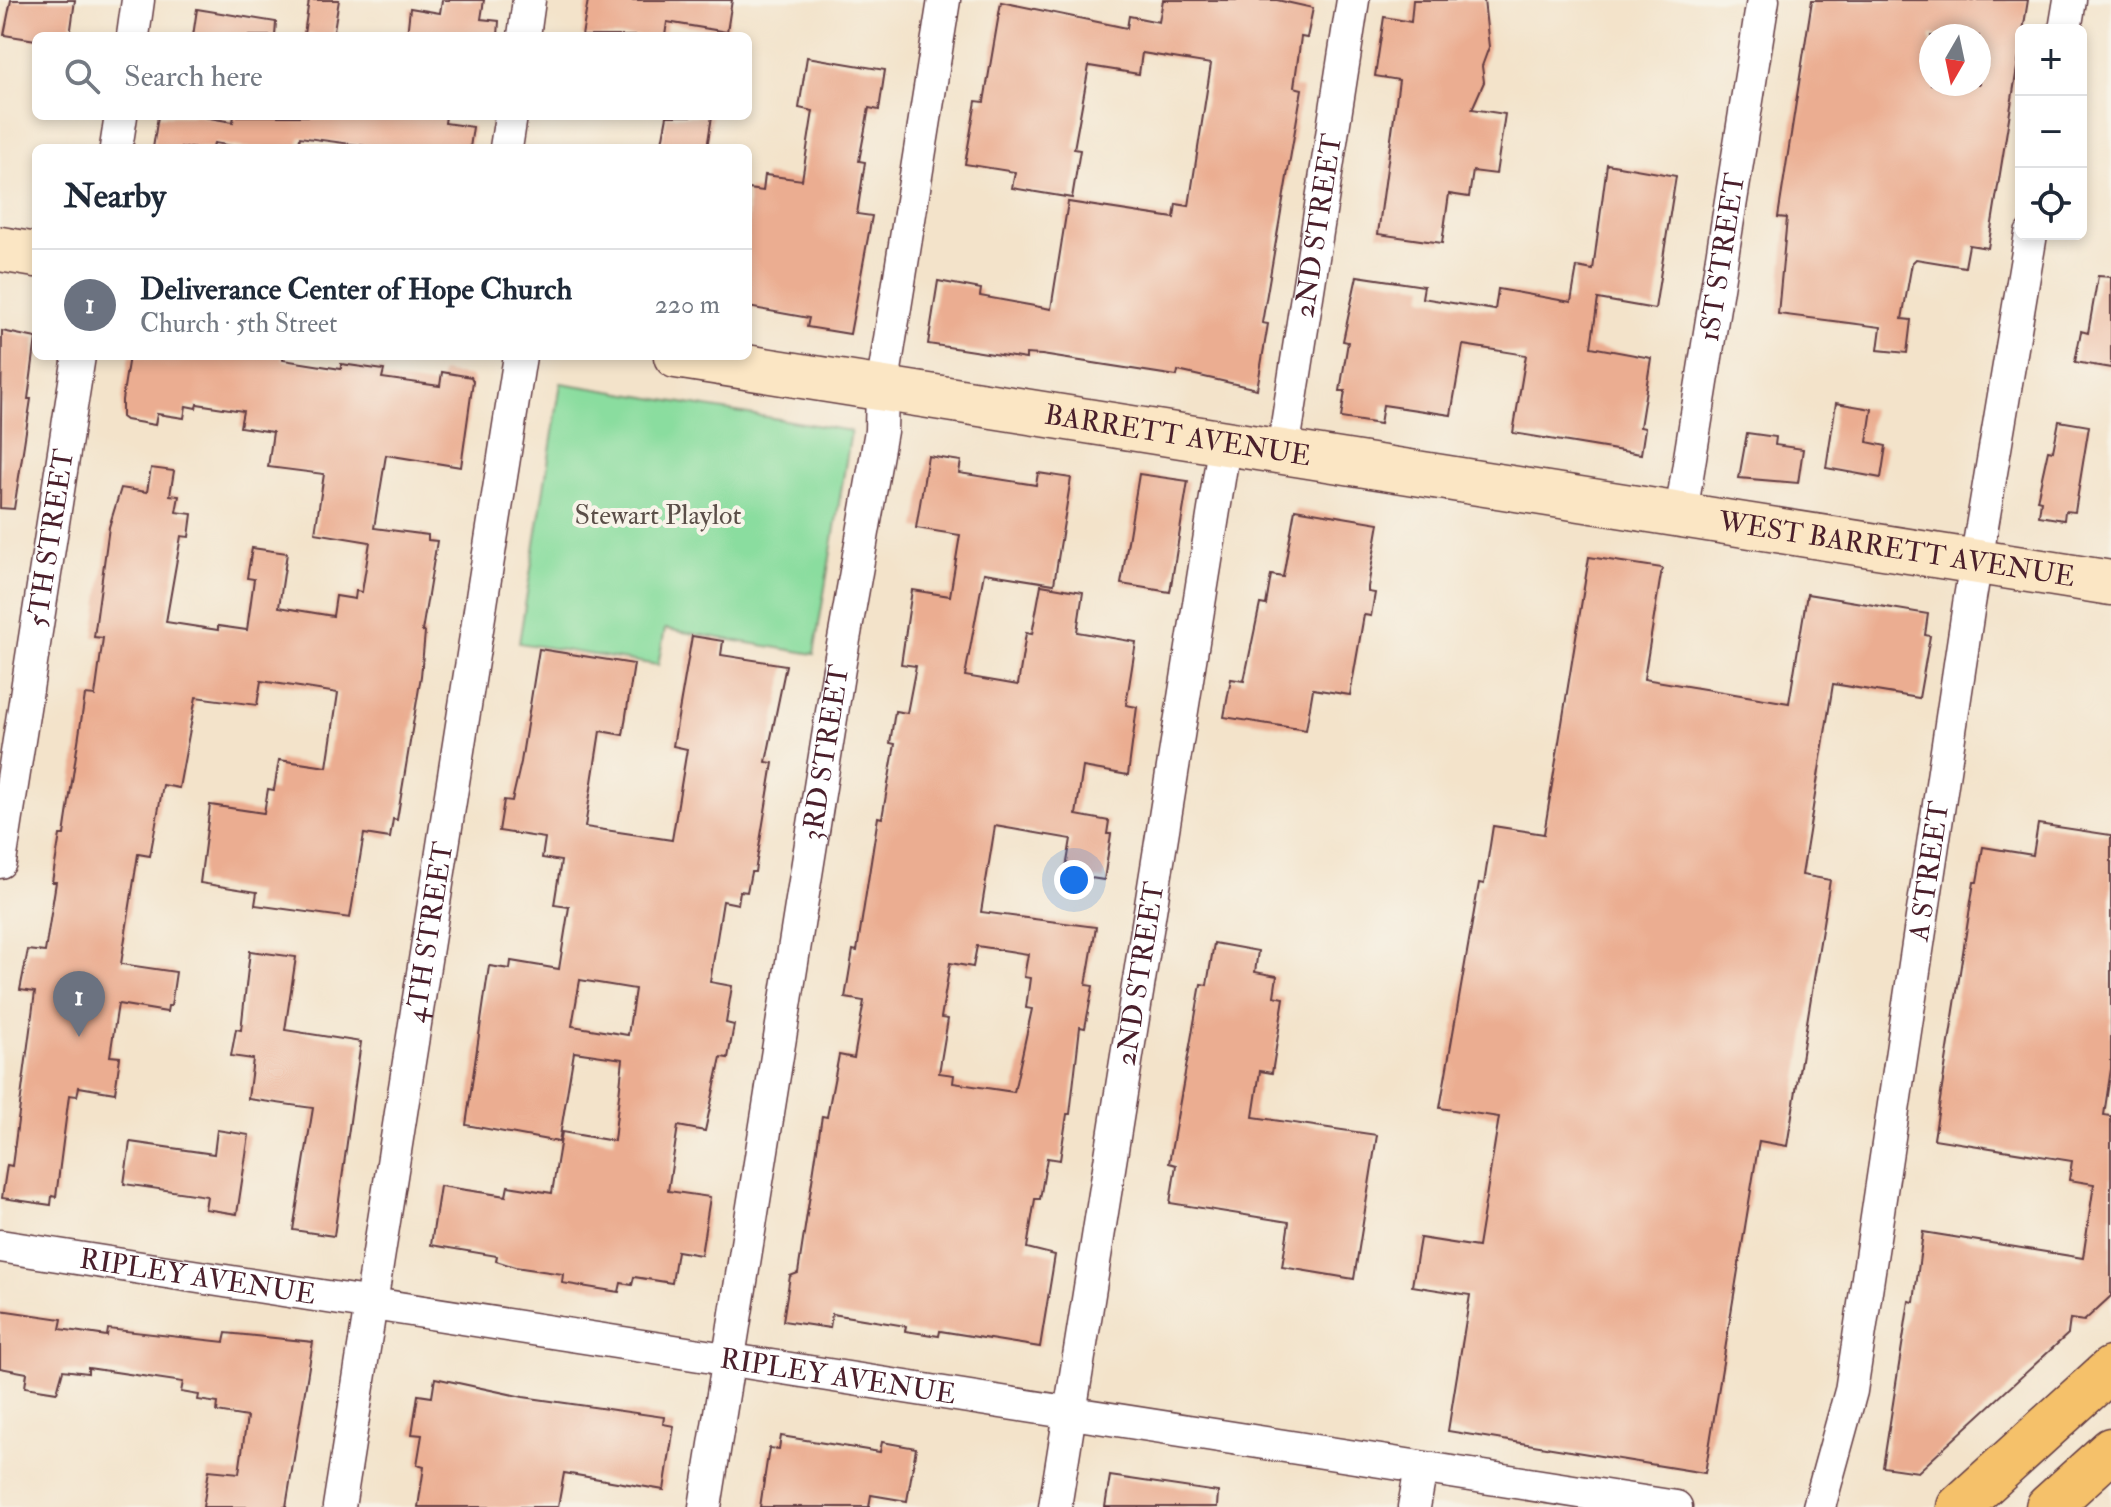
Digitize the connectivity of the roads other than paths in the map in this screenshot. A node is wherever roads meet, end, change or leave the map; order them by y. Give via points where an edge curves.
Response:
1 (138, 0) edge
2 (529, 0) edge
3 (944, 0) edge
4 (1353, 0) edge
5 (1763, 0) edge
6 (2070, 0) edge
7 (2066, 24) edge
8 (134, 32) edge
9 (525, 32) edge
10 (120, 120) edge
11 (510, 120) edge
12 (117, 144) edge
13 (507, 144) edge
14 (2030, 240) edge
15 (0, 249) edge
16 (32, 254) edge
17 (78, 360) edge
18 (519, 360) edge
19 (701, 360) edge
20 (882, 389) junction
21 (1225, 441) junction
22 (1283, 451) junction
23 (1681, 514) junction
24 (1977, 561) junction
25 (2111, 583) edge
26 (0, 862) edge
27 (0, 1246) edge
28 (370, 1302) junction
29 (729, 1358) junction
30 (2111, 1369) edge
31 (1070, 1412) junction
32 (2111, 1450) edge
33 (1421, 1468) junction
34 (339, 1507) edge
35 (705, 1507) edge
36 (1055, 1507) edge
37 (1414, 1507) edge
38 (1676, 1507) edge
39 (1819, 1507) edge
40 (1959, 1507) edge
41 (2048, 1507) edge

1 - 8 street
2 - 9 street
3 - 20 street, 3RD STREET
4 - 22 street, 2ND STREET
5 - 23 street, 1ST STREET
6 - 7 street
10 - 12 street
11 - 13 street
14 - 24 street, A STREET
15 - 16 main road
17 - 26 street, 5TH STREET
18 - 28 street, 4TH STREET
19 - 20 main road, BARRETT AVENUE
20 - 21 main road, BARRETT AVENUE
20 - 29 street, 3RD STREET via 881,431
21 - 22 main road, BARRETT AVENUE
21 - 31 street, 2ND STREET
22 - 23 main road, BARRETT AVENUE
23 - 24 main road, WEST BARRETT AVENUE
24 - 25 main road, WEST BARRETT AVENUE
24 - 39 street, A STREET via 1851,1391
27 - 28 street, RIPLEY AVENUE
28 - 29 street, RIPLEY AVENUE
28 - 34 street, 4TH STREET
29 - 31 street, RIPLEY AVENUE
29 - 35 street, 3RD STREET
30 - 40 highway
31 - 33 street, RIPLEY AVENUE
31 - 36 street, 2ND STREET
32 - 41 highway
33 - 37 street
33 - 38 street, RIPLEY AVENUE

